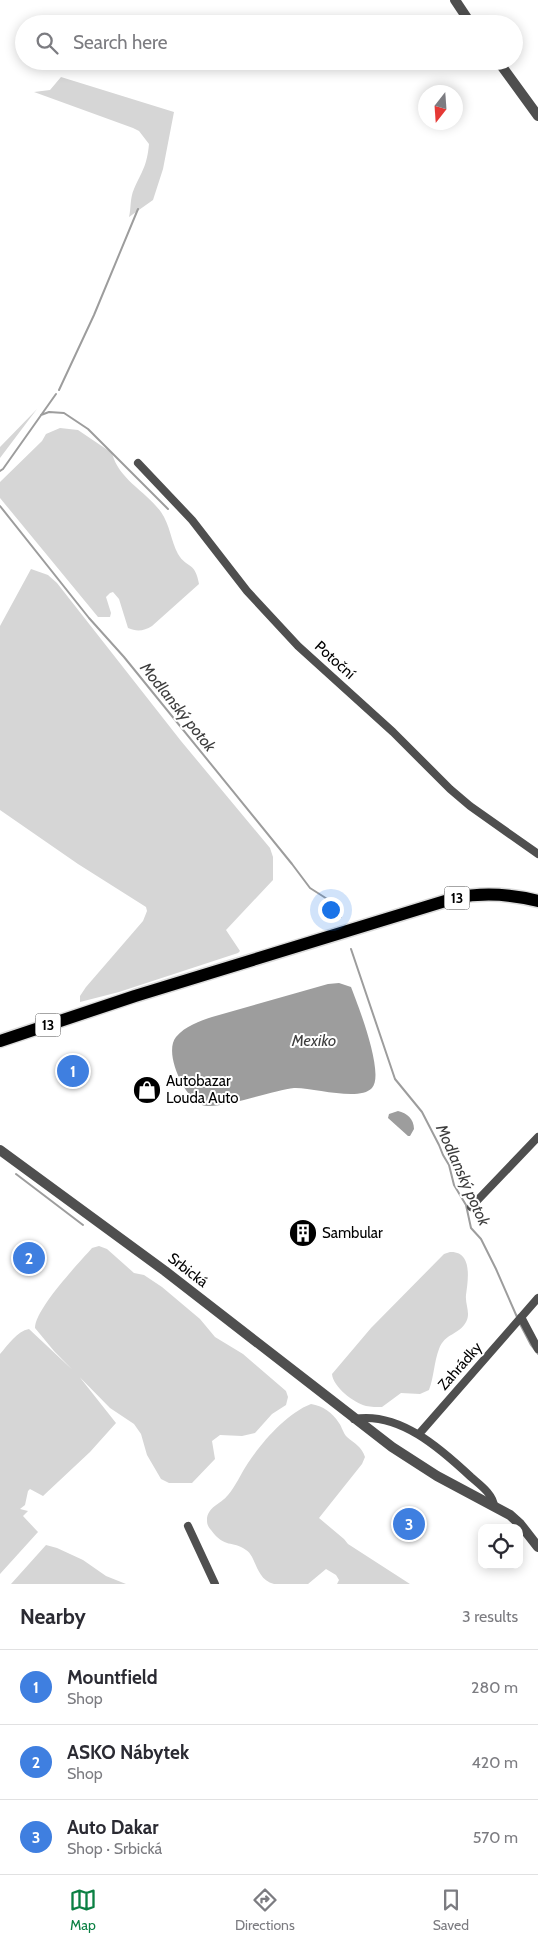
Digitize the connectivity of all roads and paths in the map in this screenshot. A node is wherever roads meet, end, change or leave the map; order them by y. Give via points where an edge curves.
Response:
1 (456, 2) edge
2 (465, 15) edge
3 (505, 70) edge
4 (538, 116) edge
5 (138, 463) dead end
6 (538, 854) edge
7 (536, 901) edge
8 (0, 1041) edge
9 (538, 1137) edge
10 (0, 1150) edge
11 (471, 1207) dead end
12 (538, 1298) edge
13 (521, 1317) junction
14 (538, 1349) edge
15 (354, 1419) junction
16 (419, 1434) junction
17 (494, 1506) junction
18 (188, 1526) dead end
19 (538, 1547) edge
20 (215, 1584) edge

1 - 2 street
3 - 4 street
5 - 6 street, Potoční via 192,520 247,591 298,646 450,789
7 - 8 main road, 13 via 491,894 455,898
9 - 11 street
10 - 15 street, Srbická via 165,1271
12 - 13 street, Zahrádky
13 - 14 street
13 - 16 street, Zahrádky
15 - 16 street, Srbická via 380,1420
15 - 17 street, Srbická via 421,1467
16 - 17 street, Srbická via 483,1488
17 - 19 street, Srbická via 514,1519
18 - 20 street

